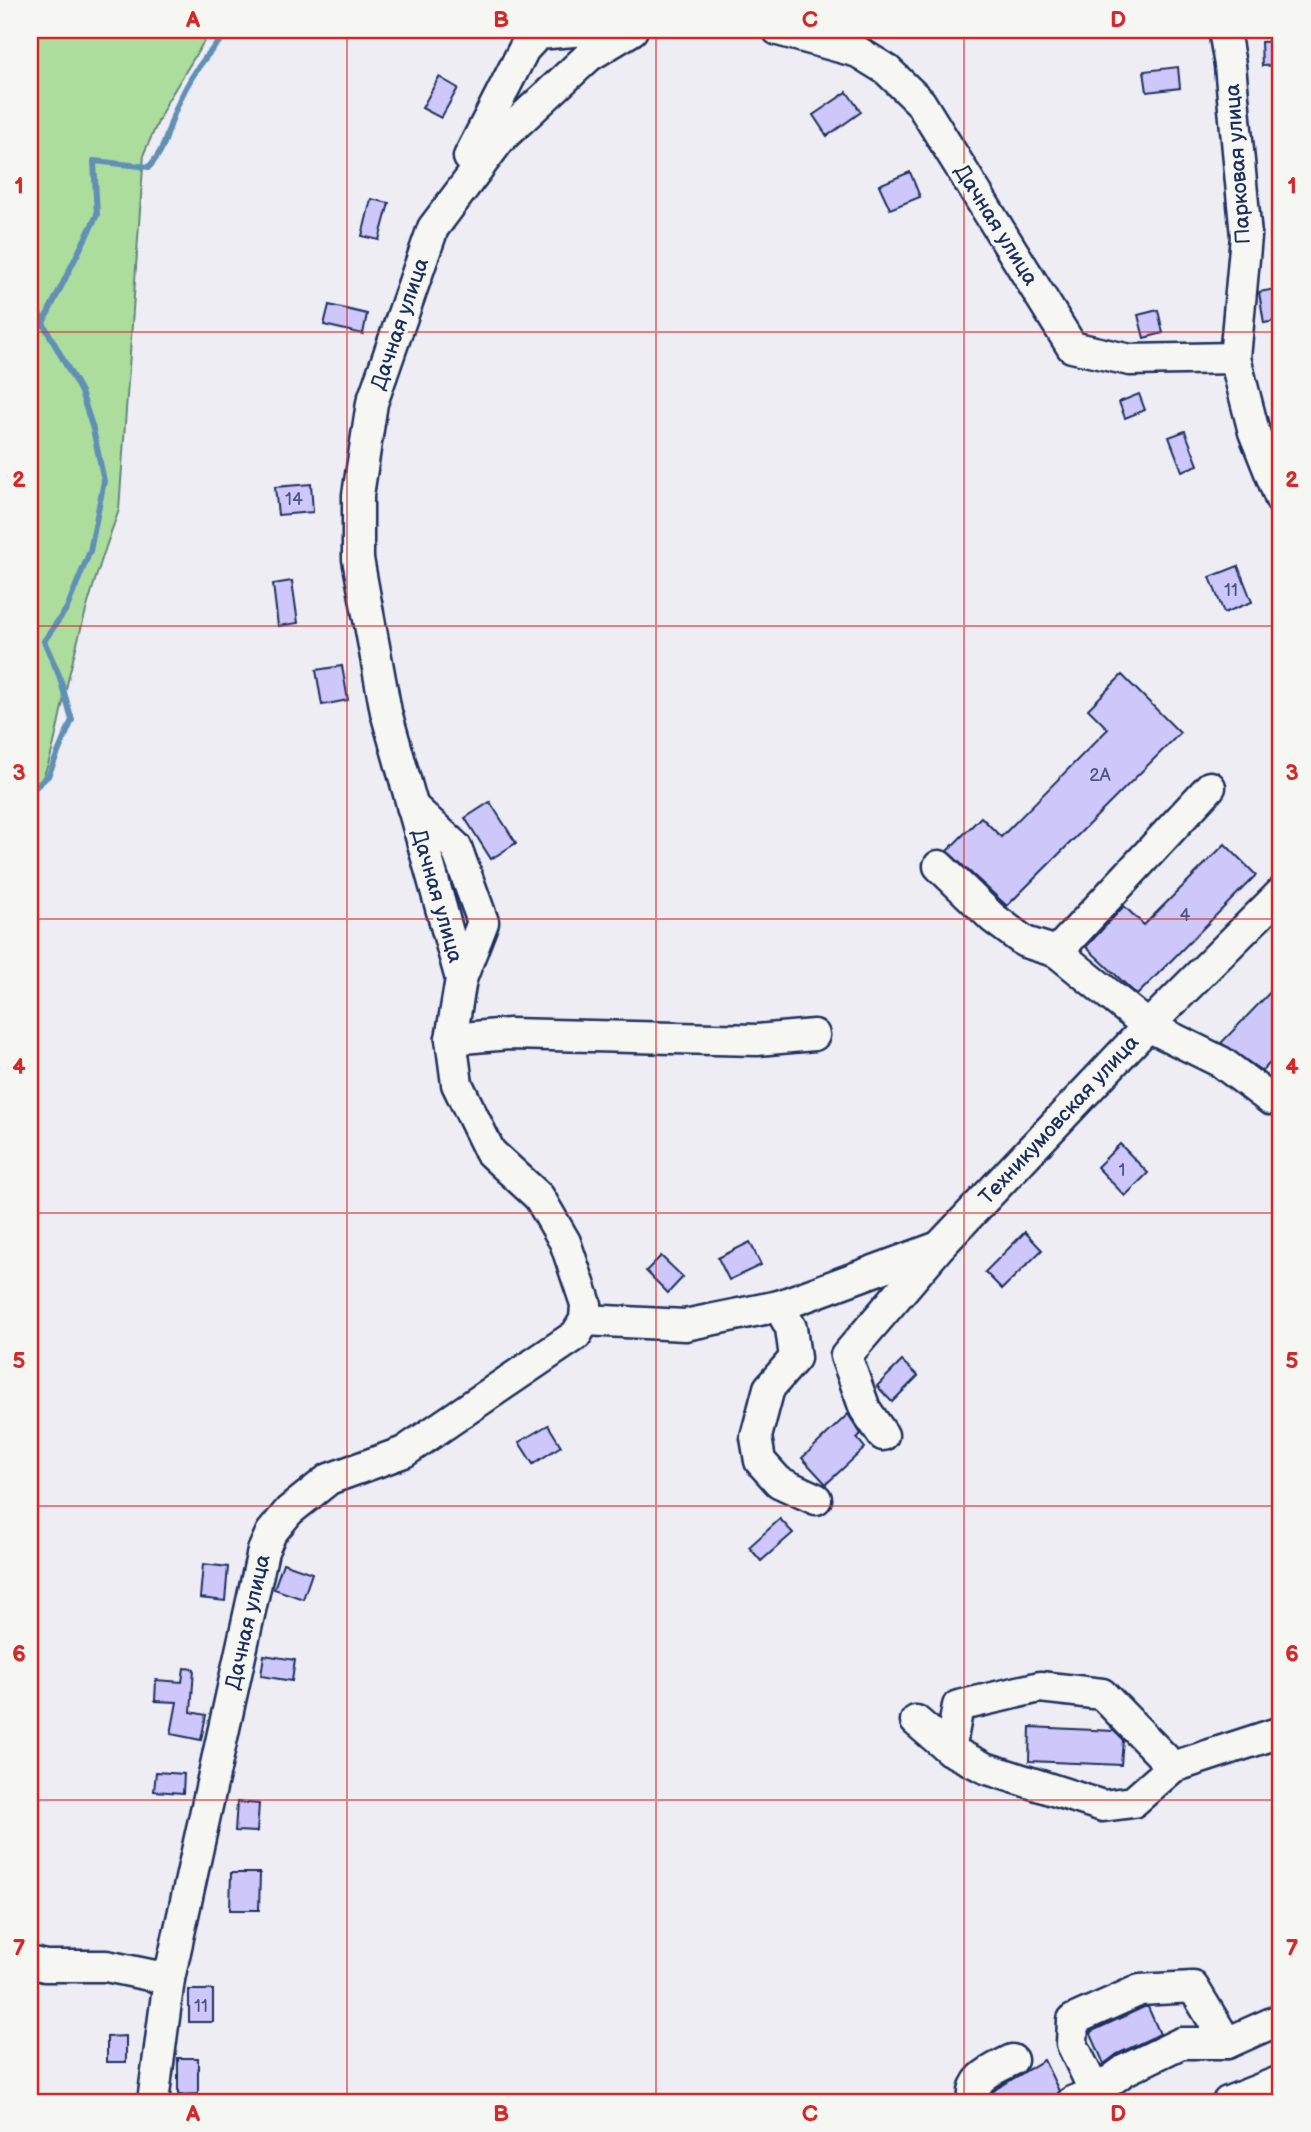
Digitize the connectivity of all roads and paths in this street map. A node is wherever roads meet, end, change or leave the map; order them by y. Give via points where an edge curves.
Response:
1 (585, 30) edge
2 (632, 30) edge
3 (778, 30) edge
4 (1224, 30) edge
5 (535, 32) edge
6 (433, 228) junction
7 (1235, 358) junction
8 (1281, 500) edge
9 (1210, 787) dead end
10 (939, 866) dead end
11 (1281, 893) edge
12 (1057, 952) junction
13 (1148, 1026) junction
14 (814, 1034) dead end
15 (451, 1039) junction
16 (1281, 1095) edge
17 (939, 1247) junction
18 (779, 1306) junction
19 (585, 1320) junction
20 (883, 1435) dead end
21 (816, 1499) dead end
22 (916, 1721) dead end
23 (1281, 1732) edge
24 (950, 1750) junction
25 (1172, 1768) junction
26 (30, 1962) edge
27 (169, 1979) junction
28 (1281, 2019) edge
29 (1227, 2043) junction
30 (1012, 2060) dead end
31 (1281, 2081) edge
32 (1084, 2097) edge
33 (153, 2102) edge
34 (974, 2102) edge
35 (1228, 2102) edge

1 - 5 street
2 - 6 street, Дачная улица via 589,56 500,139
3 - 7 street, Дачная улица via 858,52 887,70 920,102 1072,347 1130,360
4 - 7 street, Парковая улица via 1246,236
5 - 6 street
6 - 15 street, Дачная улица via 372,403 358,495 358,559 386,712 461,979
7 - 8 street, Парковая улица via 1254,432
9 - 12 street
10 - 12 street via 1025,942
11 - 13 street, Техникумовская улица
12 - 13 street
13 - 16 street via 1221,1062 1270,1099
13 - 17 street, Техникумовская улица
14 - 15 street via 757,1040 509,1034
15 - 19 street, Дачная улица via 457,1084 490,1152 539,1197 565,1242 586,1304
17 - 18 street
17 - 20 street, Техникумовская улица via 846,1356 865,1409
18 - 19 street via 685,1325
18 - 21 street via 791,1328 795,1358 769,1388 756,1437 760,1461 779,1482
19 - 27 street, Дачная улица via 576,1335 404,1452 329,1479 289,1511 271,1533 263,1551
22 - 24 street
23 - 25 street
24 - 25 street via 985,1768 1104,1806 1133,1802
24 - 25 street via 958,1706 1040,1688 1102,1694
26 - 27 street via 106,1966
27 - 33 street, Дачная улица
28 - 29 street
29 - 32 street via 1181,2043 1125,2070
29 - 32 street via 1193,1987 1140,1990 1073,2020 1072,2044
30 - 34 street via 981,2076 972,2092
31 - 35 street

